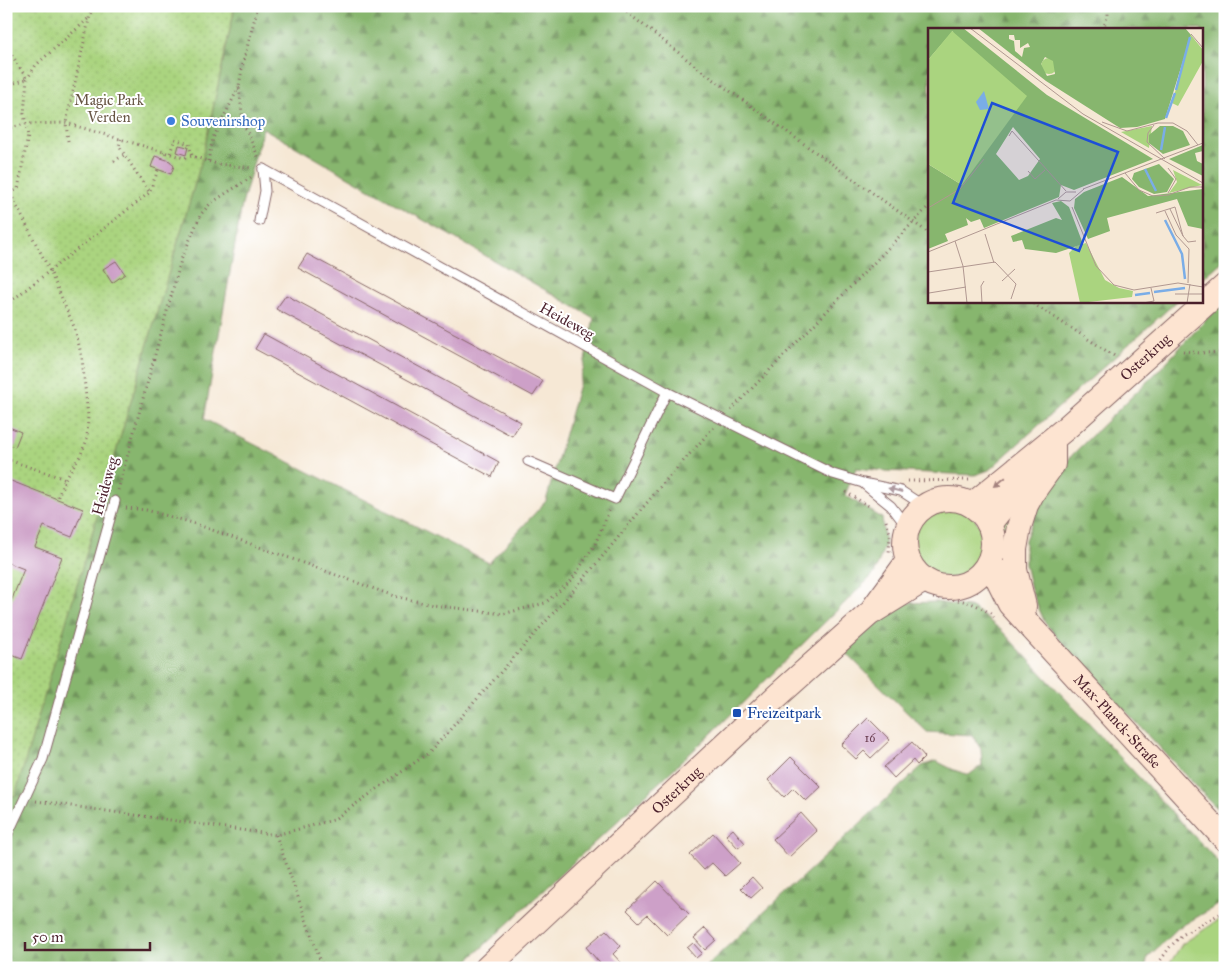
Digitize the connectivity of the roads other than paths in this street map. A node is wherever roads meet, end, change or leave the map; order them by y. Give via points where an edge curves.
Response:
1 (259, 221) dead end
2 (1225, 286) edge
3 (667, 392) junction
4 (1059, 438) junction
5 (528, 461) dead end
6 (863, 483) junction
7 (114, 504) road end
8 (972, 505) junction
9 (924, 506) junction
10 (989, 524) junction
11 (907, 527) junction
12 (898, 559) junction
13 (989, 562) junction
14 (924, 580) junction
15 (970, 582) junction
16 (1017, 611) junction
17 (869, 614) junction
18 (6, 838) edge
19 (1222, 846) edge
20 (486, 968) edge

1 - 3 lane, Heideweg via 265,191 263,169
2 - 4 main road, Osterkrug
3 - 5 lane via 615,499
3 - 6 lane, Heideweg via 833,474
4 -> 8 main road, Osterkrug
4 - 10 main road, Osterkrug
4 - 16 main road via 1053,464 1033,492 1019,527 1015,570 1024,606
9 -> 6 lane, Heideweg via 901,491
6 - 11 lane, Heideweg via 891,506
7 - 18 lane, Heideweg via 43,759
8 - 9 main road via 951,498
8 - 10 main road
9 - 11 main road
10 - 13 main road via 993,550
11 - 12 main road
12 - 14 main road
12 - 17 main road, Osterkrug
13 - 15 main road
13 - 16 main road, Max-Planck-Straße
14 - 15 main road via 948,587
14 - 17 main road, Osterkrug
15 - 16 main road, Max-Planck-Straße
16 - 19 main road, Max-Planck-Straße
17 - 20 main road, Osterkrug

